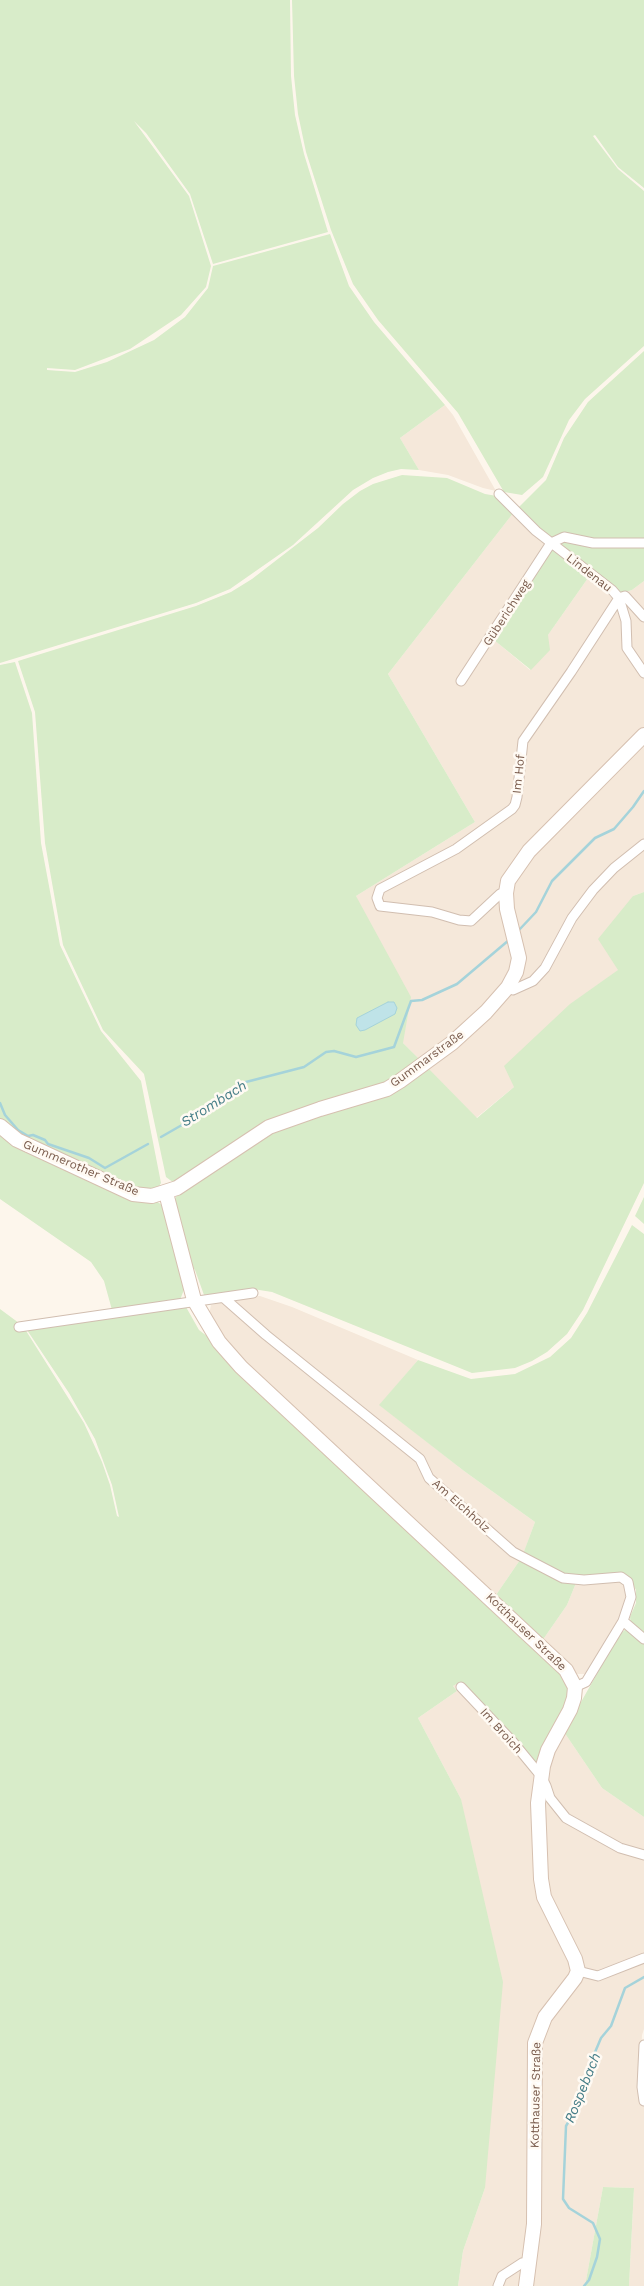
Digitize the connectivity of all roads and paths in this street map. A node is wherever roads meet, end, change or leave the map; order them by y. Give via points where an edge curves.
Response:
1 (499, 494) dead end
2 (551, 543) junction
3 (644, 543) edge
4 (619, 598) junction
5 (644, 617) edge
6 (644, 673) edge
7 (461, 681) dead end
8 (644, 735) edge
9 (644, 844) edge
10 (506, 893) junction
11 (508, 986) junction
12 (0, 1126) edge
13 (166, 1193) junction
14 (252, 1293) dead end
15 (224, 1298) junction
16 (194, 1300) junction
17 (19, 1327) dead end
18 (623, 1621) junction
19 (644, 1639) edge
20 (461, 1687) dead end
21 (575, 1687) junction
22 (541, 1776) junction
23 (644, 1855) edge
24 (644, 1958) edge
25 (578, 1971) junction
26 (644, 2045) edge
27 (644, 2101) edge
28 (529, 2262) junction
29 (498, 2286) edge
30 (526, 2286) edge

1 - 2 street, Lindenau
2 - 3 street via 564,537 593,543
2 - 4 street, Lindenau
2 - 7 street, Güberichweg
4 - 5 street via 625,596
4 - 6 street, Lindenau via 626,621 627,648
4 - 10 street, Im Hof via 523,742 515,805 456,849 380,889 377,898 380,906 471,920 500,894
8 - 10 street via 530,851 508,881
9 - 11 street via 593,890 572,918 545,968 533,981 514,990
10 - 11 street, Gummarstraße via 519,958
11 - 13 street, Gummarstraße via 486,1012 452,1043 400,1081 269,1127
12 - 13 street, Gummerother Straße via 17,1140 133,1194 152,1196
13 - 16 street, Kotthauser Straße
14 - 15 street
15 - 16 street
15 - 18 street, Am Eichholz via 420,1459 429,1478 513,1552 563,1578 621,1577 628,1582 631,1597
16 - 17 street
16 - 21 street, Kotthauser Straße via 219,1342 241,1367 512,1618 566,1670
18 - 19 street
18 - 21 street, Am Eichholz via 586,1682
20 - 22 street, Im Broich
21 - 22 street via 570,1710 548,1750
22 - 23 street, Im Broich via 550,1798 566,1818 620,1848
22 - 25 street via 538,1830 544,1896
24 - 25 street via 598,1976
25 - 28 street, Kotthauser Straße via 545,2017 535,2042 534,2224
26 - 27 street
28 - 29 street via 502,2276
28 - 30 street, Kotthauser Straße

